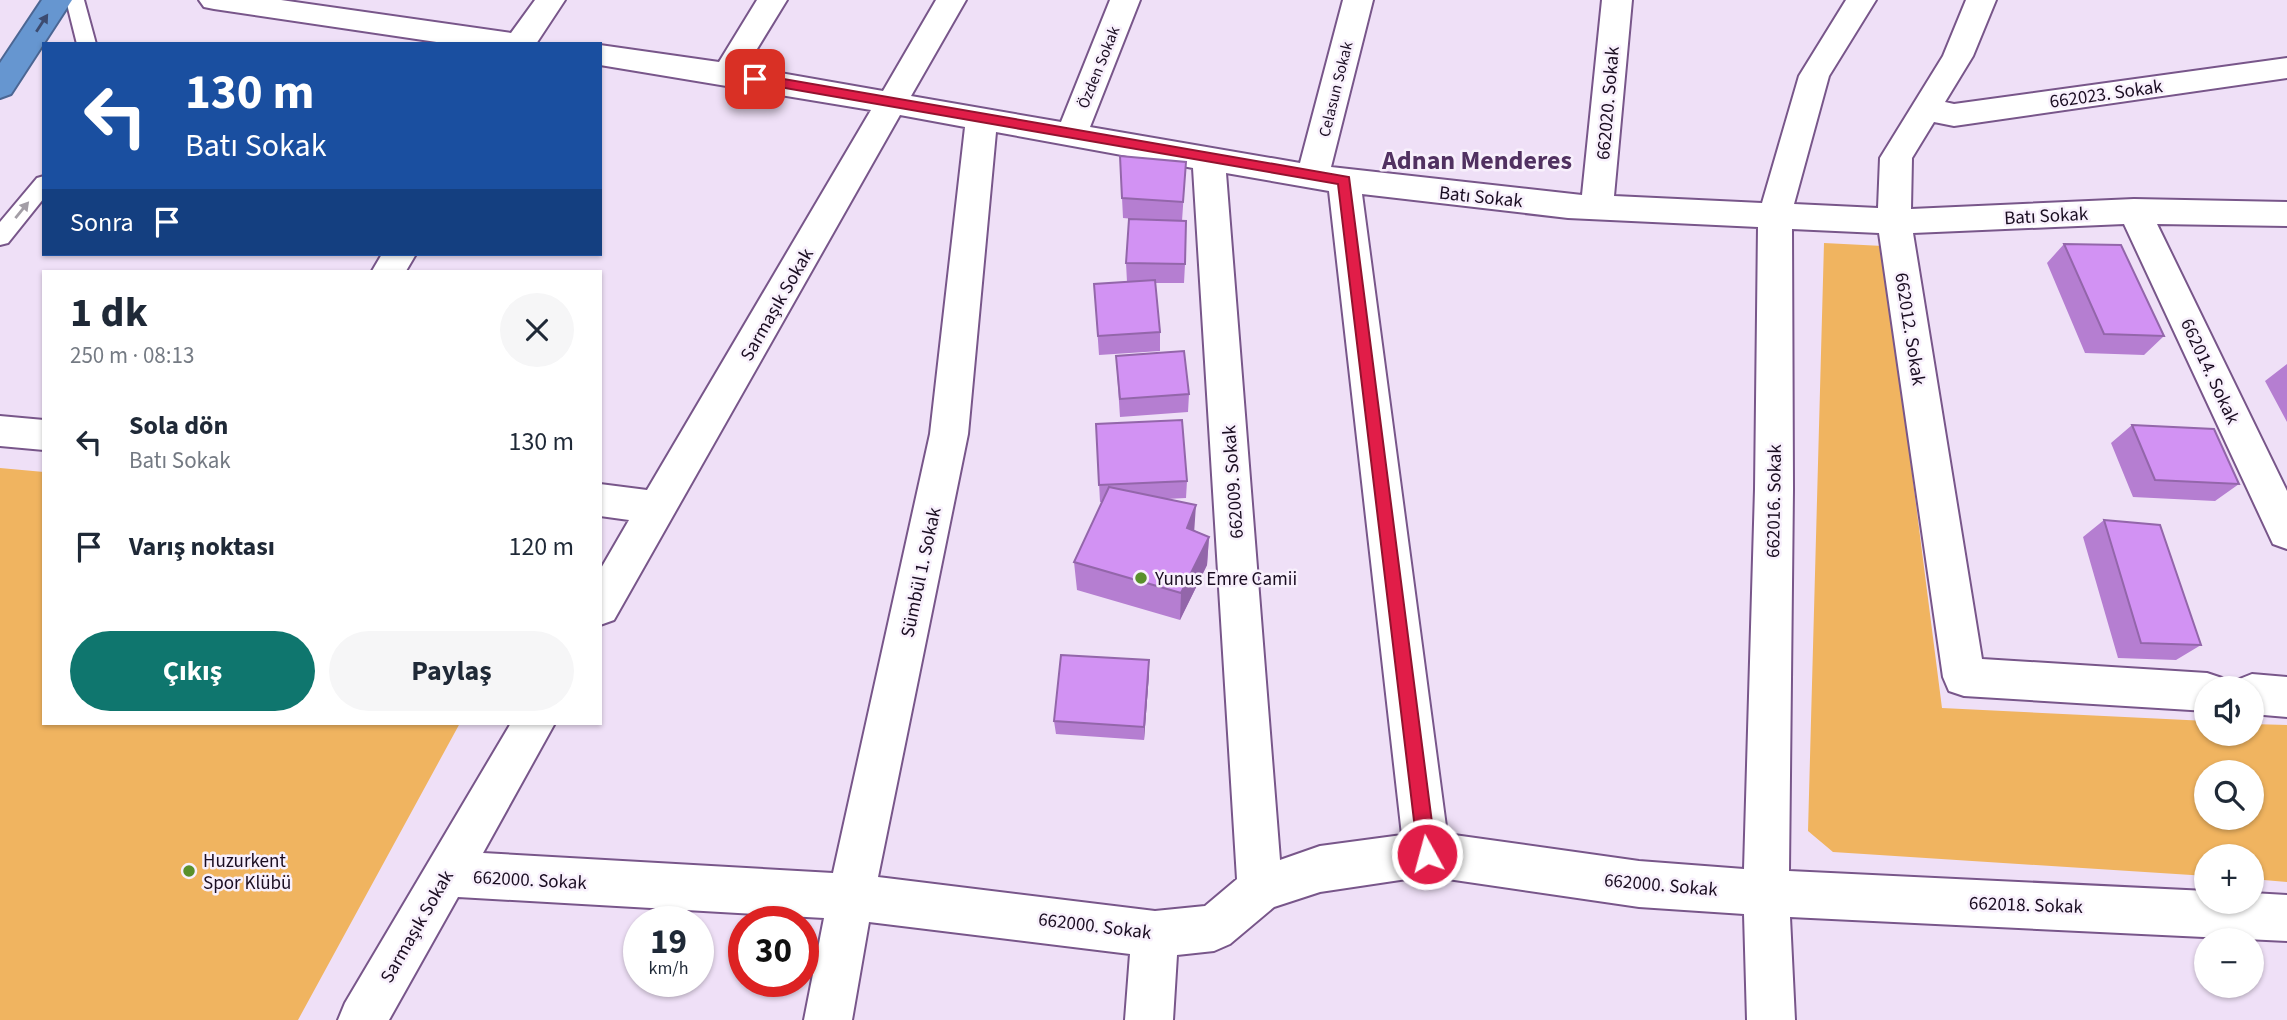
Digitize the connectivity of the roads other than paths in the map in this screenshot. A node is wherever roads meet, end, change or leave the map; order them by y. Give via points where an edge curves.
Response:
1 (57, 0) edge
2 (75, 0) edge
3 (214, 0) edge
4 (550, 0) edge
5 (772, 0) edge
6 (951, 0) edge
7 (1125, 0) edge
8 (1357, 0) edge
9 (1617, 0) edge
10 (1861, 0) edge
11 (1981, 0) edge
12 (86, 42) edge
13 (505, 42) edge
14 (520, 42) edge
15 (602, 55) edge
16 (2287, 68) edge
17 (727, 74) junction
18 (0, 87) edge
19 (891, 104) junction
20 (1926, 109) junction
21 (981, 120) junction
22 (1071, 135) junction
23 (1209, 159) junction
24 (1329, 179) junction
25 (42, 185) edge
26 (1597, 207) junction
27 (2134, 211) junction
28 (1775, 214) junction
29 (2287, 214) edge
30 (1894, 221) junction
31 (0, 237) edge
32 (0, 431) edge
33 (42, 435) edge
34 (602, 500) edge
35 (658, 508) junction
36 (2287, 532) edge
37 (602, 604) edge
38 (2194, 691) edge
39 (2264, 695) edge
40 (2287, 697) edge
41 (533, 725) edge
42 (1427, 854) junction
43 (446, 874) junction
44 (1260, 889) junction
45 (1766, 893) junction
46 (851, 897) junction
47 (2287, 918) edge
48 (1155, 934) junction
49 (362, 1020) edge
50 (828, 1020) edge
51 (1149, 1020) edge
52 (1771, 1020) edge

18 -> 1 highway
2 - 12 lane
3 - 13 street
4 - 14 street
5 - 17 street
6 - 19 street, Sarmaşık Sokak
7 - 22 street, Özden Sokak
8 - 24 street, Celasun Sokak
9 - 26 street, 662020. Sokak
10 - 28 street, 662016. Sokak via 1814,76
11 - 20 street, 662012. Sokak via 1958,56
15 - 17 street, Batı Sokak
16 - 20 street, 662023. Sokak via 1954,115
17 - 19 street, Batı Sokak
19 - 21 street, Batı Sokak
19 - 35 street, Sarmaşık Sokak
20 - 30 street, 662012. Sokak via 1896,158
21 - 22 street, Batı Sokak
21 - 46 street, Sümbül 1. Sokak via 949,434
22 - 23 street, Batı Sokak
23 - 24 street, Batı Sokak
23 - 44 street, 662009. Sokak
24 - 26 street, Batı Sokak
24 - 42 street
31 -> 25 lane
26 - 28 street, Batı Sokak
27 - 29 street, Batı Sokak
27 - 30 street, Batı Sokak
27 - 36 street, 662014. Sokak
28 - 30 street, Batı Sokak
28 - 45 street, 662016. Sokak
30 - 38 street, 662012. Sokak via 1964,677
32 - 33 street
34 - 35 street
35 - 37 street, Sarmaşık Sokak
39 - 40 street
41 - 43 street, Sarmaşık Sokak
42 - 44 street, 662000. Sokak via 1320,869
42 - 45 street, 662000. Sokak via 1639,884
43 - 46 street, 662000. Sokak
43 - 49 street, Sarmaşık Sokak
44 - 48 street, 662000. Sokak via 1214,928
45 - 47 street, 662018. Sokak
45 - 52 street, 662016. Sokak
46 - 48 street, 662000. Sokak
46 - 50 street, Sümbül 1. Sokak
48 - 51 street

